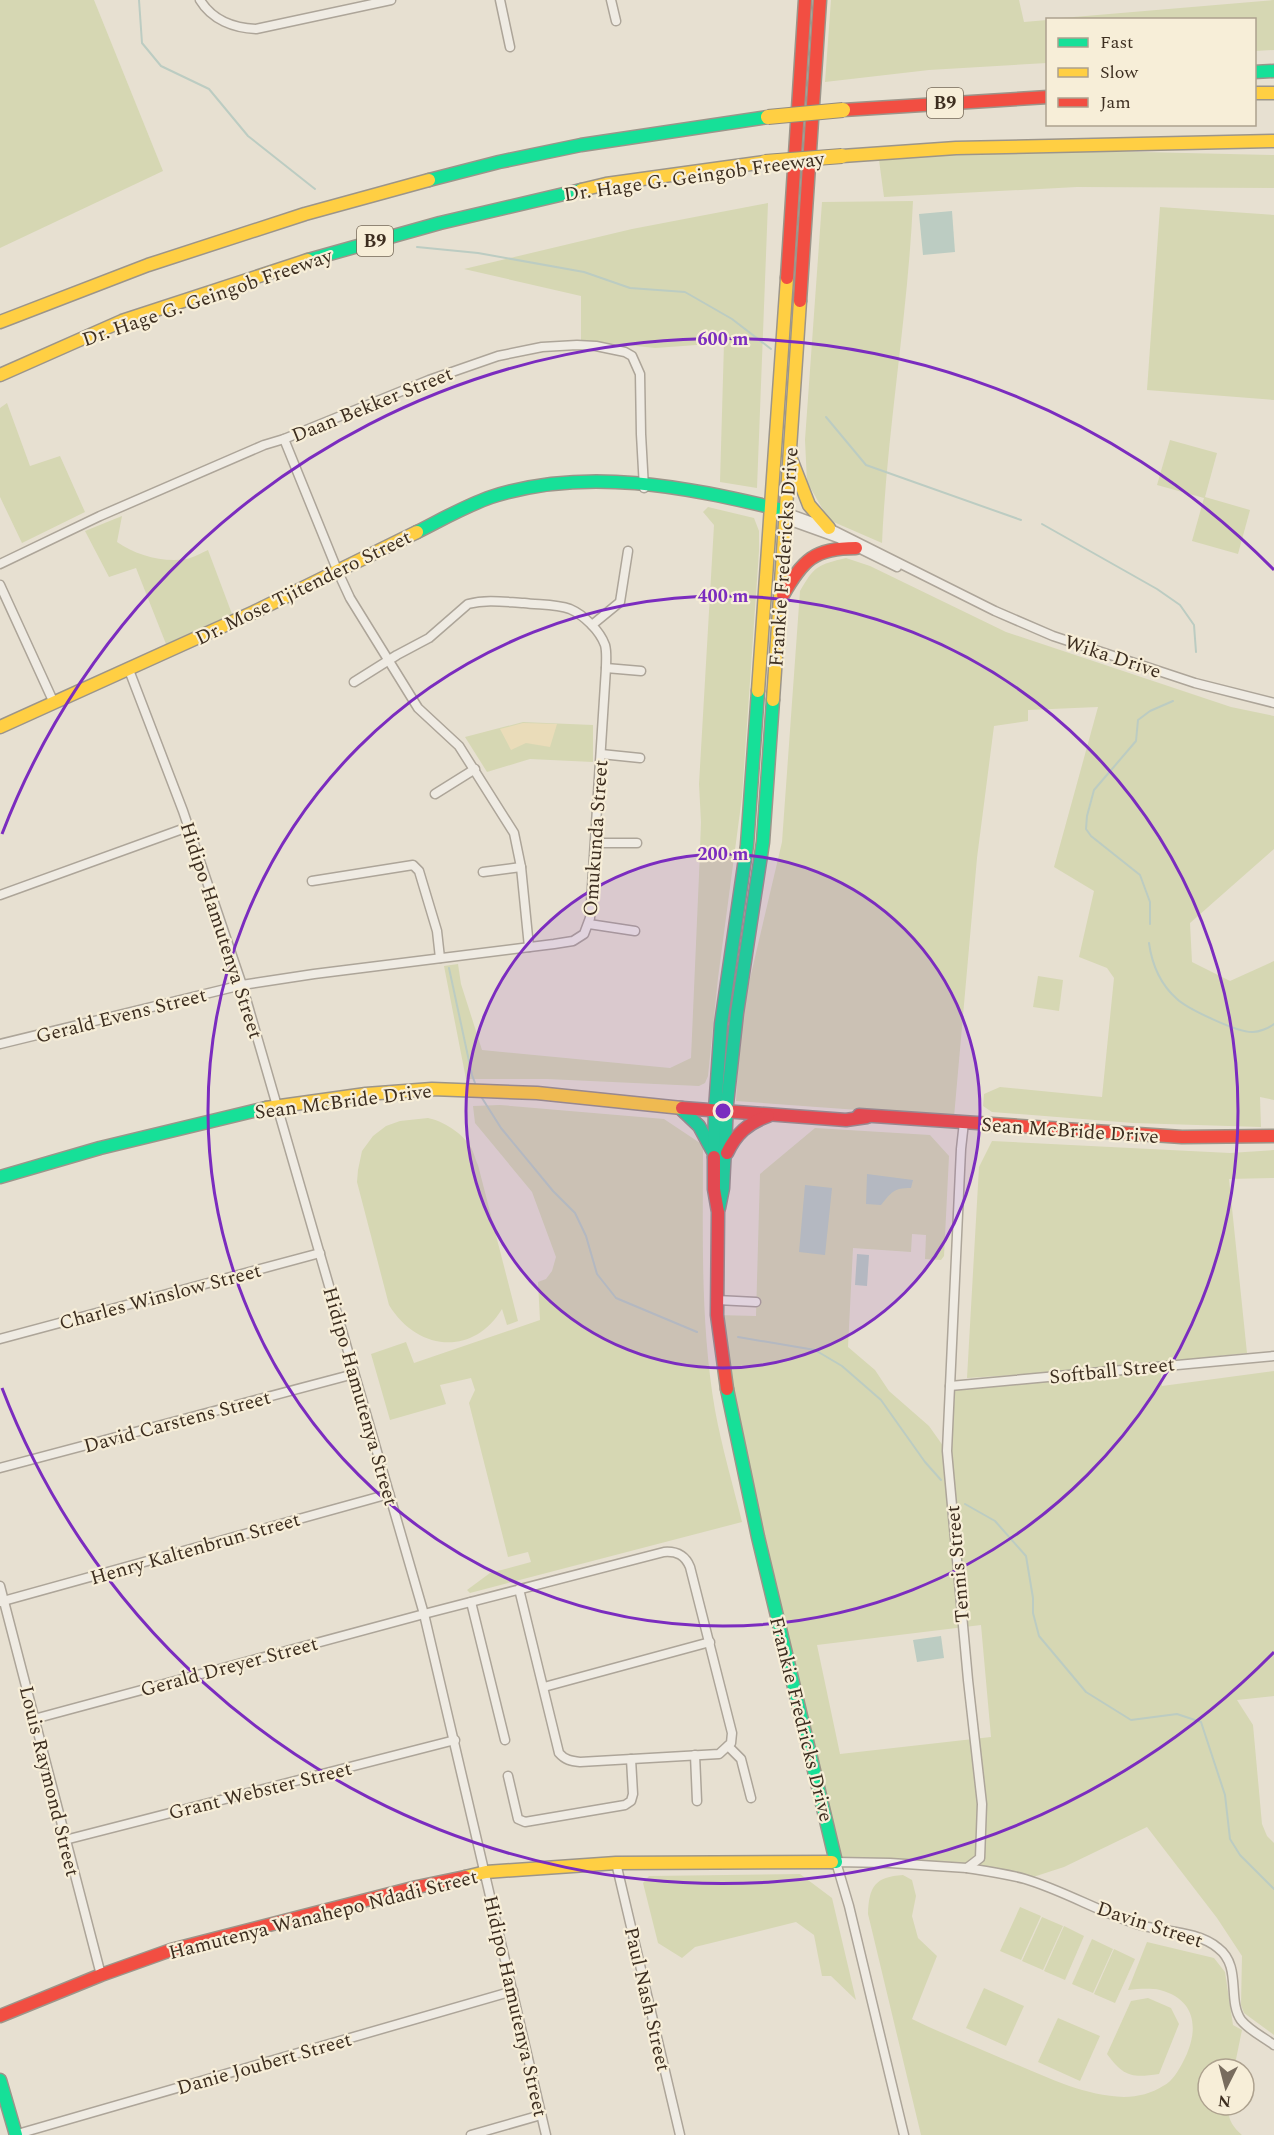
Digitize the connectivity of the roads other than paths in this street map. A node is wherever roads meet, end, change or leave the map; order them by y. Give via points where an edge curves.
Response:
1 (200, 0) edge
2 (391, 0) edge
3 (500, 0) edge
4 (611, 0) edge
5 (806, 0) edge
6 (820, 0) edge
7 (616, 21) dead end
8 (510, 47) dead end
9 (1274, 71) edge
10 (1256, 72) edge
11 (1256, 93) edge
12 (1274, 93) edge
13 (1046, 97) edge
14 (1274, 141) edge
15 (1210, 143) junction
16 (1274, 146) edge
17 (0, 322) edge
18 (0, 375) edge
19 (284, 439) junction
20 (789, 455) junction
21 (644, 485) junction
22 (771, 511) junction
23 (785, 515) junction
24 (830, 528) junction
25 (856, 548) junction
26 (628, 551) dead end
27 (0, 564) edge
28 (338, 572) junction
29 (0, 585) edge
30 (958, 593) junction
31 (781, 600) junction
32 (592, 625) junction
33 (389, 661) junction
34 (606, 668) junction
35 (129, 670) junction
36 (641, 671) dead end
37 (354, 682) dead end
38 (54, 703) junction
39 (1274, 703) edge
40 (0, 728) edge
41 (601, 754) junction
42 (640, 758) dead end
43 (475, 769) junction
44 (435, 794) dead end
45 (188, 827) junction
46 (596, 843) junction
47 (637, 843) dead end
48 (521, 867) junction
49 (483, 872) dead end
50 (312, 882) dead end
51 (0, 895) edge
52 (589, 924) junction
53 (634, 931) dead end
54 (529, 947) junction
55 (440, 958) junction
56 (242, 986) junction
57 (0, 1044) edge
58 (587, 1097) junction
59 (277, 1105) junction
60 (722, 1107) junction
61 (680, 1108) junction
62 (775, 1114) junction
63 (867, 1117) junction
64 (964, 1122) junction
65 (1274, 1136) edge
66 (719, 1158) junction
67 (0, 1177) edge
68 (320, 1253) junction
69 (717, 1300) junction
70 (756, 1302) dead end
71 (0, 1339) edge
72 (1274, 1356) edge
73 (354, 1374) junction
74 (950, 1386) junction
75 (0, 1468) edge
76 (389, 1494) junction
77 (0, 1586) edge
78 (519, 1589) junction
79 (2, 1601) edge
80 (471, 1602) junction
81 (424, 1614) junction
82 (710, 1642) junction
83 (544, 1686) junction
84 (34, 1719) junction
85 (455, 1740) junction
86 (505, 1740) dead end
87 (728, 1746) junction
88 (695, 1755) junction
89 (631, 1759) junction
90 (508, 1776) dead end
91 (751, 1798) dead end
92 (697, 1800) dead end
93 (64, 1840) junction
94 (836, 1862) junction
95 (616, 1863) junction
96 (967, 1868) junction
97 (486, 1872) junction
98 (100, 1976) junction
99 (513, 1991) junction
100 (0, 2016) edge
101 (1274, 2045) edge
102 (0, 2080) edge
103 (541, 2115) junction
104 (15, 2135) edge
105 (471, 2135) edge
106 (546, 2135) edge
107 (680, 2135) edge
108 (904, 2135) edge

1 - 2 street via 209,12 230,25 256,28
3 - 8 street
4 - 7 street
5 - 22 main road, Frankie Fredericks Drive
6 - 20 main road, Frankie Fredericks Drive
9 - 10 main road
11 - 12 main road
13 - 17 main road, B9, bridge via 768,117 581,145 499,162 305,214 148,265
14 - 15 main road, Dr. Hage G. Geingob Freeway / B9
15 - 16 main road
15 - 18 main road, Dr. Hage G. Geingob Freeway / B9, bridge via 956,147 765,162 606,184 430,226 279,268 122,321
19 - 21 street, Daan Bekker Street via 498,356 542,347 596,346 632,356 640,374
19 - 27 street, Daan Bekker Street via 100,516
19 - 28 street
20 - 23 main road, Frankie Fredericks Drive
20 - 24 main road via 808,505
21 - 22 main road, Dr. Mose Tjitendero Street
21 - 28 main road, Dr. Mose Tjitendero Street via 573,481 492,497
22 - 23 main road, Dr. Mose Tjitendero Street
22 - 60 main road, Frankie Fredericks Drive via 747,845 723,1010
23 - 24 street, Wika Drive
23 - 25 street, Wika Drive
23 - 31 main road, Frankie Fredericks Drive
24 - 30 street, Wika Drive
25 - 30 street, Wika Drive
25 - 31 main road via 827,549 807,559
26 - 32 street via 620,602
28 - 33 street
28 - 35 main road, Dr. Mose Tjitendero Street
29 - 38 street
30 - 39 street, Wika Drive via 1053,636 1195,683
31 - 60 main road, Frankie Fredericks Drive via 763,842
32 - 33 street, Omukunda Street via 570,609 476,602 468,604 429,638
32 - 34 street, Omukunda Street via 605,645
33 - 37 street, Omukunda Street
33 - 43 street via 417,708 459,746
34 - 36 street
34 - 41 street, Omukunda Street
35 - 38 main road, Dr. Mose Tjitendero Street
35 - 45 street, Hidipo Hamutenya Street
38 - 40 main road, Dr. Mose Tjitendero Street
41 - 42 street
41 - 46 street, Omukunda Street
43 - 44 street
43 - 48 street via 514,833
45 - 51 street
45 - 56 street, Hidipo Hamutenya Street
46 - 47 street
46 - 52 street, Omukunda Street
48 - 49 street
48 - 54 street
50 - 55 street via 412,865 419,870 437,931
52 - 53 street
52 - 54 street, Omukunda Street via 577,939
54 - 55 street, Omukunda Street
55 - 56 street, Omukunda Street
56 - 57 street, Gerald Evens Street
56 - 59 street, Hidipo Hamutenya Street
58 - 59 main road, Sean McBride Drive via 432,1089
58 - 60 main road, Sean McBride Drive via 605,1094
58 - 61 main road, Sean McBride Drive
59 - 67 main road, Sean McBride Drive
59 - 68 street, Hidipo Hamutenya Street
60 - 61 main road, Sean McBride Drive
60 - 62 main road, Sean McBride Drive
60 - 63 main road, Sean McBride Drive
60 - 66 main road, Frankie Fredricks Drive
61 - 66 main road via 702,1130
62 - 63 main road, Sean McBride Drive via 846,1120
62 - 66 main road via 744,1127
63 - 64 main road, Sean McBride Drive
64 - 65 main road, Sean McBride Drive via 1182,1137
64 - 74 street, Tennis Street
66 - 69 main road, Frankie Fredricks Drive via 714,1189 718,1212
68 - 71 street, Charles Winslow Street
68 - 73 street, Hidipo Hamutenya Street
69 - 70 street
69 - 94 main road, Frankie Fredricks Drive via 727,1391 743,1472
72 - 74 street, Softball Street
73 - 75 street, David Carstens Street
73 - 76 street, Hidipo Hamutenya Street
74 - 96 street, Tennis Street via 947,1469 982,1804 980,1858
76 - 79 street, Henry Kaltenbrun Street
76 - 81 street, Hidipo Hamutenya Street
77 - 79 street, Louis Raymond Street
78 - 80 street, Gerald Dreyer Street
78 - 82 street, Gerald Dreyer Street via 673,1551 687,1559
78 - 83 street
79 - 84 street, Louis Raymond Street
80 - 81 street, Gerald Dreyer Street
80 - 86 street
81 - 84 street, Gerald Dreyer Street
81 - 85 street, Hidipo Hamutenya Street
82 - 83 street
82 - 87 street, Gerald Dreyer Street via 732,1733
83 - 89 street via 563,1758 580,1762
84 - 93 street, Louis Raymond Street
85 - 93 street, Grant Webster Street
85 - 97 street, Hidipo Hamutenya Street
87 - 88 street via 718,1754
87 - 91 street via 741,1759
88 - 89 street
88 - 92 street
89 - 90 street via 633,1794 625,1805 525,1822 518,1819
93 - 98 street, Louis Raymond Street
94 - 95 main road, Hamutenya Wanahepo Ndadi Street
94 - 96 street
94 - 108 street, Frankie Fredricks Drive
95 - 97 main road, Hamutenya Wanahepo Ndadi Street
95 - 107 street, Paul Nash Street
96 - 101 street, Davin Street via 1027,1879 1139,1924 1198,1938 1220,1948 1231,1967 1241,2019
97 - 98 main road, Hamutenya Wanahepo Ndadi Street via 171,1950
97 - 99 street, Hidipo Hamutenya Street
98 - 100 main road, Hamutenya Wanahepo Ndadi Street
99 - 103 street, Hidipo Hamutenya Street
99 - 104 street, Danie Joubert Street
102 - 104 main road
103 - 105 street
103 - 106 street, Hidipo Hamutenya Street

